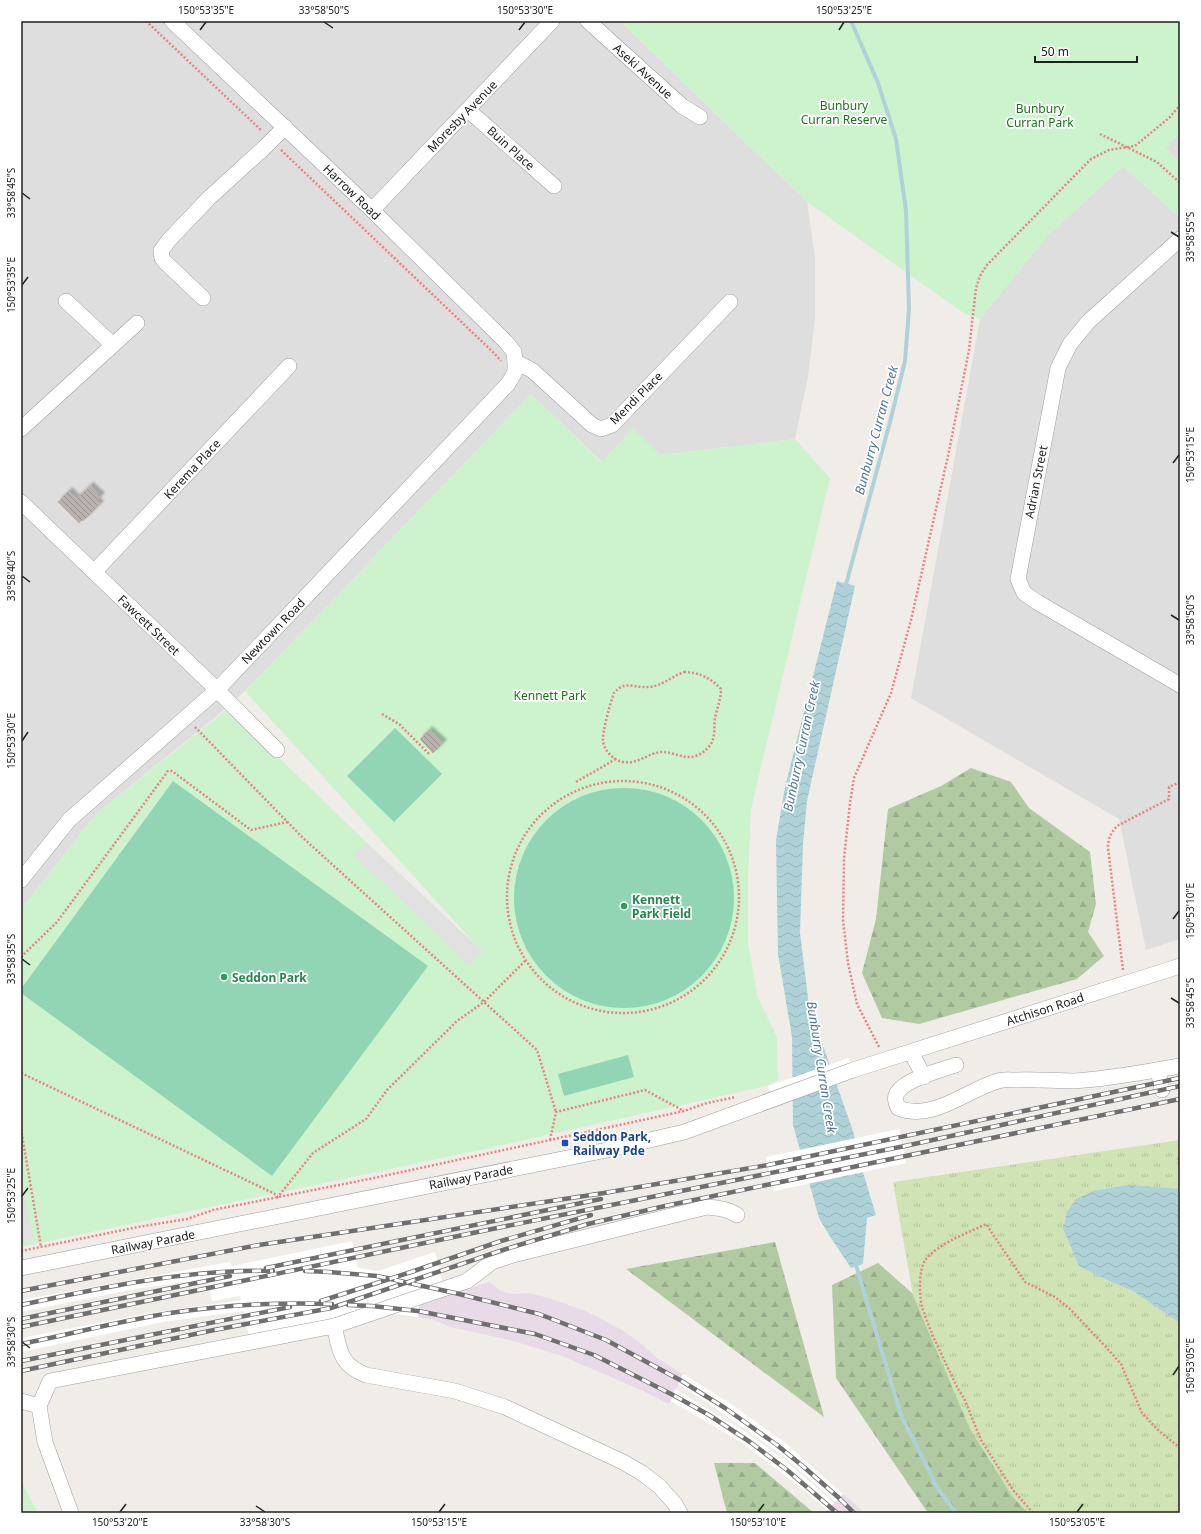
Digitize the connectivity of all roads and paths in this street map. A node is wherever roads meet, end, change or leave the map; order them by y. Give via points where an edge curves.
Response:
1 (146, 21) edge
2 (172, 21) edge
3 (552, 21) edge
4 (588, 21) edge
5 (1180, 105) edge
6 (468, 110) junction
7 (700, 118) dead end
8 (285, 127) junction
9 (1100, 134) dead end
10 (271, 140) junction
11 (1127, 147) junction
12 (1180, 182) edge
13 (554, 186) dead end
14 (372, 210) junction
15 (1180, 239) edge
16 (203, 298) dead end
17 (66, 301) dead end
18 (730, 302) dead end
19 (136, 323) dead end
20 (113, 345) junction
21 (289, 366) dead end
22 (511, 366) junction
23 (21, 429) edge
24 (21, 502) edge
25 (94, 572) junction
26 (1180, 685) edge
27 (217, 690) junction
28 (382, 714) dead end
29 (185, 718) junction
30 (277, 750) dead end
31 (429, 754) dead end
32 (616, 759) junction
33 (576, 782) dead end
34 (1180, 782) edge
35 (287, 822) junction
36 (21, 880) edge
37 (21, 957) edge
38 (526, 960) junction
39 (1180, 966) edge
40 (1123, 970) dead end
41 (484, 1002) junction
42 (880, 1049) dead end
43 (911, 1052) junction
44 (956, 1065) dead end
45 (1180, 1066) edge
46 (1158, 1070) junction
47 (21, 1073) edge
48 (924, 1077) junction
49 (1162, 1090) dead end
50 (742, 1095) dead end
51 (684, 1111) junction
52 (556, 1112) junction
53 (21, 1129) edge
54 (550, 1140) junction
55 (1180, 1154) edge
56 (1180, 1165) edge
57 (277, 1197) junction
58 (737, 1215) dead end
59 (41, 1247) junction
60 (21, 1251) edge
61 (21, 1268) edge
62 (334, 1326) junction
63 (21, 1401) edge
64 (39, 1406) junction
65 (1180, 1448) edge
66 (71, 1513) edge
67 (680, 1513) edge
68 (1033, 1513) edge

1 - 10 path
2 - 8 street, Harrow Road
3 - 6 street, Moresby Avenue
4 - 7 street, Aseki Avenue via 682,106
5 - 11 path via 1142,141 1135,146
6 - 13 street, Buin Place
6 - 14 street, Moresby Avenue
8 - 10 street
8 - 14 street, Harrow Road
9 - 11 path
10 - 16 street via 165,244 162,258
10 - 22 path via 500,359
11 - 12 path via 1157,162
11 - 42 path via 1110,150 1092,159 986,266 976,288 969,350 947,463 911,620 891,693 854,778 850,803 844,858 843,912 848,956 857,1004
14 - 22 street, Harrow Road via 506,342 514,352
15 - 26 street, Adrian Street via 1088,322 1070,344 1058,368 1018,579 1024,593 1037,602
17 - 20 street
18 - 22 street, Mendi Place via 612,425 601,429 592,426 533,371
19 - 20 street
20 - 23 street
21 - 25 street, Kerema Place
22 - 27 street, Newtown Road via 508,384
24 - 25 street, Fawcett Street
25 - 27 street, Fawcett Street
27 - 29 street, Newtown Road
27 - 30 street, Fawcett Street
28 - 31 path via 399,724
29 - 35 path
29 - 36 street, Newtown Road via 69,820
32 - 32 path via 606,751 603,740 611,702 615,692 623,686 649,687 684,672 692,672 716,683 721,689 712,742 705,752 686,757 672,752 660,752 636,761 625,762
32 - 33 path
34 - 40 path via 1169,787 1170,800 1117,826 1108,839
35 - 37 path via 251,830 172,771 168,771 57,922
35 - 41 path
38 - 38 path via 512,933 508,903 510,875 516,852 531,826 549,806 575,790 602,782 627,779 658,785 679,794 705,814 723,837 738,885 732,937 719,962 700,984 680,999 651,1010 623,1014 589,1008 564,998 543,981
38 - 41 path
39 - 43 street, Atchison Road
41 - 52 path via 538,1050
41 - 57 path via 457,1021 387,1090 366,1119 313,1153
43 - 48 street
43 - 61 street, Railway Parade via 853,1070 684,1132 607,1150
44 - 48 street
45 - 46 street
46 - 48 street via 1073,1081 999,1080 959,1099 920,1112 906,1112 898,1108 895,1101 897,1093 906,1084
46 - 49 street
47 - 57 path
50 - 51 path
51 - 52 path via 644,1090
51 - 54 path
52 - 54 path
53 - 59 path
54 - 57 path
55 - 56 path
57 - 59 path via 213,1210 187,1219
58 - 62 street via 726,1210 707,1208 513,1255 492,1262 467,1281
59 - 60 path
62 - 64 street via 50,1381
62 - 67 street via 341,1357 356,1372 455,1391 505,1407 642,1473 660,1487
63 - 64 street
64 - 66 street via 45,1442
65 - 68 path via 1142,1413 1121,1364 1061,1301 1025,1282 986,1224 949,1241 925,1260 921,1274 922,1309 981,1440 1012,1490

